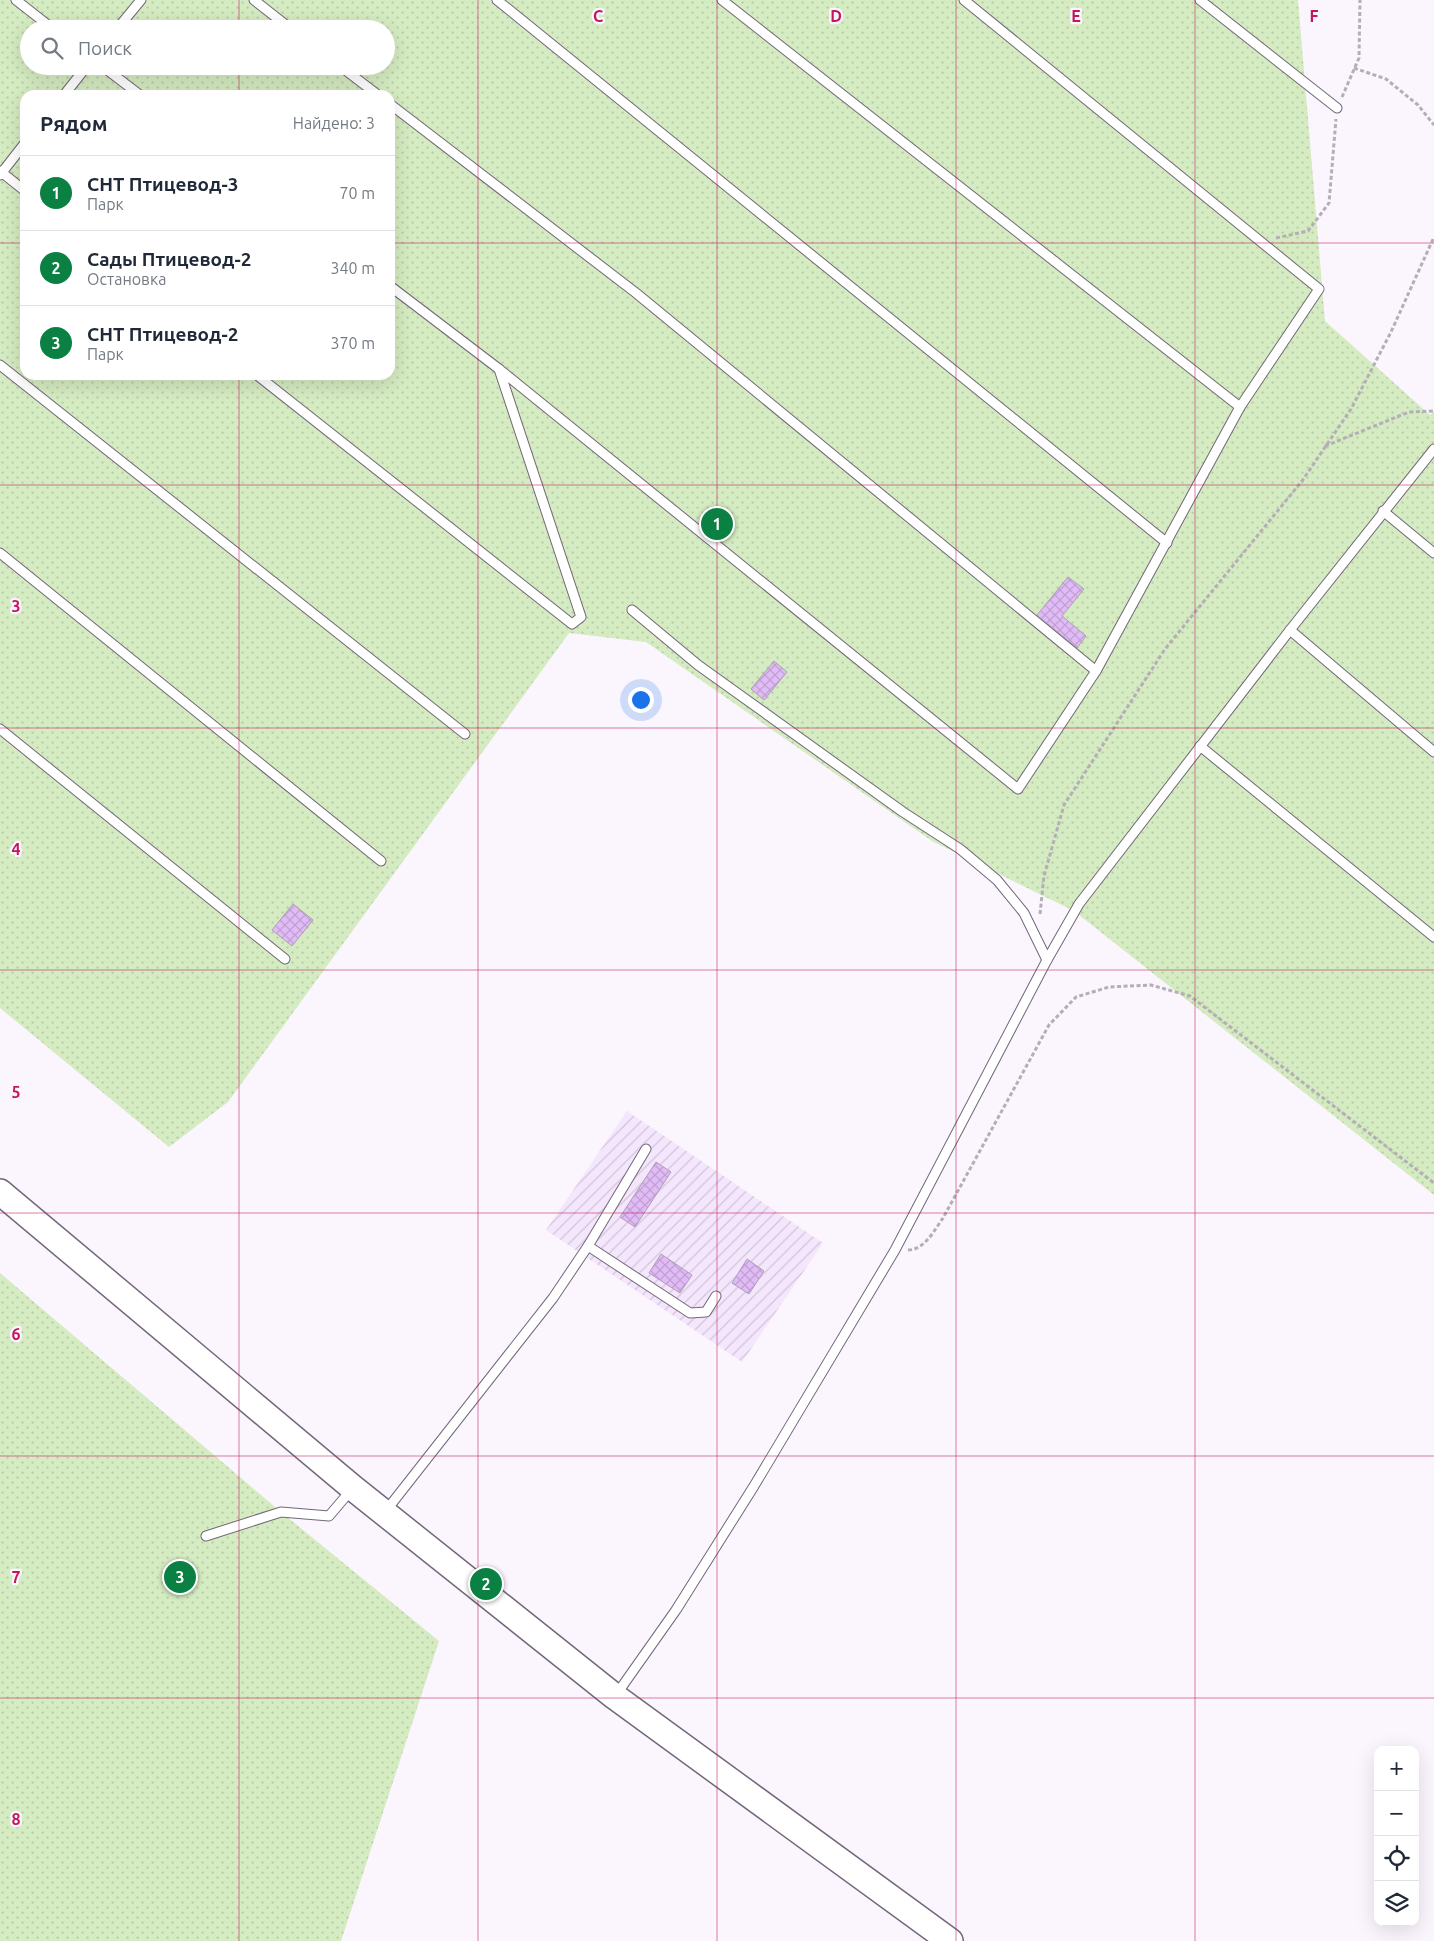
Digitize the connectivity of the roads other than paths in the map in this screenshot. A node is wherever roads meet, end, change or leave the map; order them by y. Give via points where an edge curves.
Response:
1 (16, 0) edge
2 (141, 0) edge
3 (254, 0) edge
4 (497, 0) edge
5 (722, 0) edge
6 (964, 0) edge
7 (1200, 0) edge
8 (42, 20) edge
9 (124, 20) edge
10 (280, 20) edge
11 (80, 75) edge
12 (114, 75) edge
13 (352, 75) edge
14 (68, 90) edge
15 (133, 90) edge
16 (371, 90) edge
17 (395, 108) edge
18 (1337, 108) road end
19 (20, 149) edge
20 (1, 173) edge
21 (20, 187) edge
22 (395, 290) edge
23 (0, 365) edge
24 (499, 369) junction
25 (263, 380) edge
26 (1240, 407) junction
27 (1434, 449) edge
28 (1382, 512) junction
29 (1167, 543) junction
30 (0, 553) edge
31 (1434, 553) edge
32 (632, 610) dead end
33 (1290, 630) junction
34 (1096, 671) junction
35 (0, 729) edge
36 (465, 734) dead end
37 (1200, 746) junction
38 (1434, 752) edge
39 (381, 861) dead end
40 (1434, 937) edge
41 (285, 960) dead end
42 (1047, 960) junction
43 (646, 1149) dead end
44 (0, 1192) edge
45 (588, 1246) junction
46 (716, 1296) dead end
47 (353, 1488) junction
48 (385, 1513) junction
49 (206, 1536) dead end
50 (614, 1696) junction
51 (950, 1941) edge

1 - 8 lane
2 - 9 lane
3 - 10 lane
4 - 29 lane
5 - 26 lane
6 - 26 lane via 1319,289
7 - 18 lane
11 - 14 lane
12 - 15 lane
13 - 16 lane
17 - 34 lane via 636,293
19 - 20 lane
20 - 21 lane
22 - 24 lane
23 - 36 lane
24 - 25 lane via 581,617 572,624
24 - 34 lane via 1018,789
26 - 29 lane
27 - 28 lane
28 - 31 lane
28 - 33 lane
29 - 34 lane
30 - 39 lane
32 - 42 lane via 698,665 960,849 997,880 1024,913
33 - 37 lane
33 - 38 lane
35 - 41 lane
37 - 40 lane
37 - 42 lane via 1079,904
42 - 50 lane via 895,1250 676,1610
43 - 45 lane
44 - 47 main road
45 - 46 lane via 690,1313 706,1312
45 - 48 lane via 553,1298
47 - 48 main road
47 - 49 lane via 329,1516 281,1512
48 - 50 main road
50 - 51 main road

